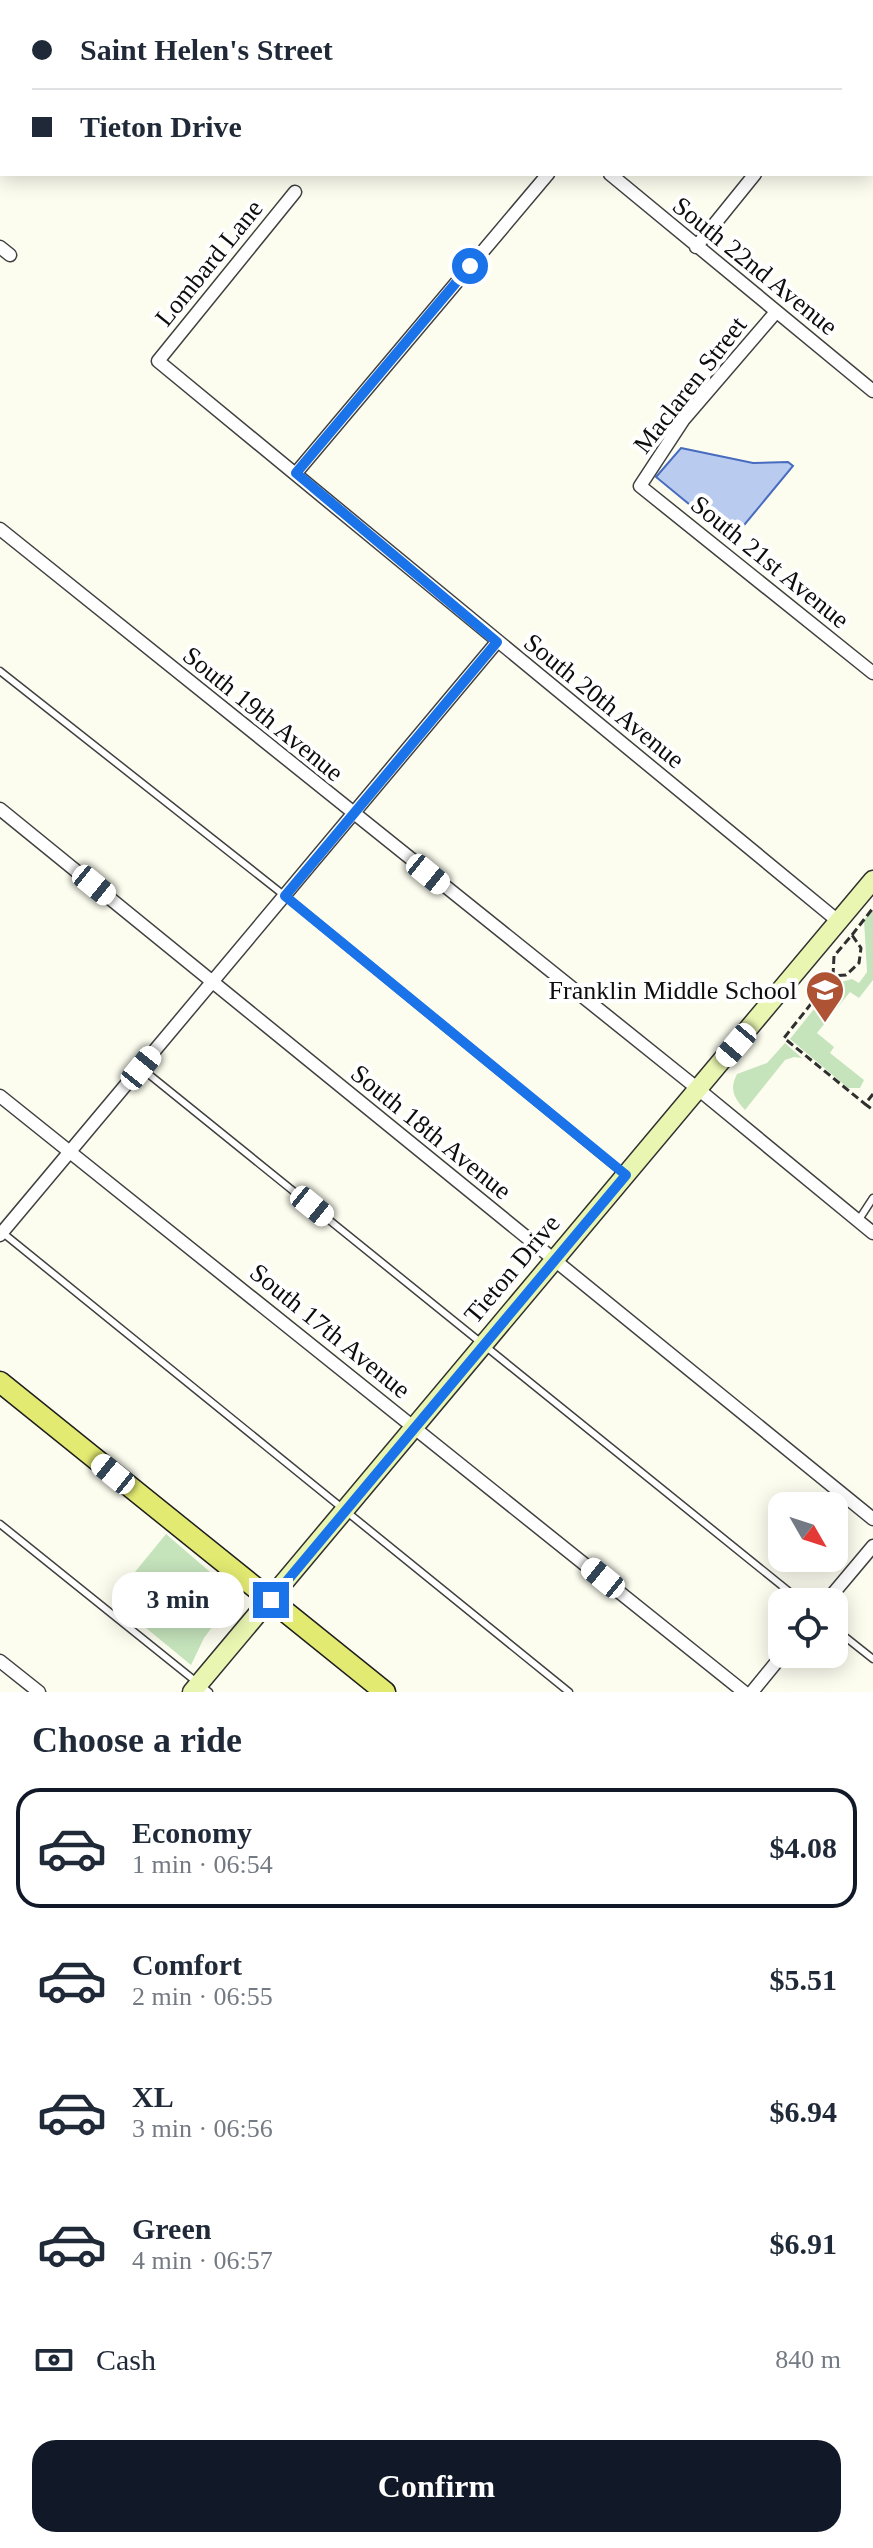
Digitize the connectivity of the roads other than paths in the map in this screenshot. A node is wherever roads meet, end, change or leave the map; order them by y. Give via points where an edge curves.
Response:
1 (546, 176) edge
2 (612, 176) edge
3 (753, 176) edge
4 (295, 192) dead end
5 (696, 247) junction
6 (776, 312) junction
7 (158, 361) joint
8 (873, 391) edge
9 (296, 473) junction
10 (640, 486) joint
11 (2, 533) edge
12 (497, 642) junction
13 (0, 671) edge
14 (873, 673) edge
15 (0, 809) edge
16 (354, 815) junction
17 (873, 880) edge
18 (285, 896) junction
19 (838, 921) junction
20 (212, 981) junction
21 (141, 1068) junction
22 (698, 1089) junction
23 (0, 1096) edge
24 (71, 1152) junction
25 (626, 1175) junction
26 (873, 1198) edge
27 (858, 1221) junction
28 (1, 1233) edge
29 (873, 1233) edge
30 (553, 1261) junction
31 (484, 1344) junction
32 (0, 1382) edge
33 (414, 1427) junction
34 (345, 1510) junction
35 (873, 1519) edge
36 (0, 1524) edge
37 (873, 1546) edge
38 (785, 1588) edge
39 (838, 1588) edge
40 (271, 1600) junction
41 (848, 1639) edge
42 (873, 1659) edge
43 (0, 1661) edge
44 (772, 1668) edge
45 (200, 1689) edge
46 (39, 1692) edge
47 (385, 1692) edge
48 (569, 1692) edge
49 (744, 1692) edge
50 (752, 1692) edge

1 - 9 street
2 - 5 street, South 22nd Avenue
3 - 5 street
4 - 7 street, Lombard Lane
5 - 6 street, South 22nd Avenue
6 - 8 street, South 22nd Avenue
6 - 10 street, Maclaren Street via 684,419
7 - 9 street, South 20th Avenue
9 - 12 street, South 20th Avenue
10 - 14 street, South 21st Avenue
11 - 16 street, South 19th Avenue
12 - 16 street
12 - 19 street, South 20th Avenue
13 - 18 lane
15 - 20 street, South 18th Avenue
16 - 18 street
16 - 22 street, South 19th Avenue
17 - 19 main road, Tieton Drive
18 - 20 street
18 - 25 lane
19 - 22 main road, Tieton Drive
20 - 21 street
20 - 30 street, South 18th Avenue
21 - 24 street
21 - 31 lane
22 - 25 main road, Tieton Drive
22 - 27 street, South 19th Avenue
23 - 24 street, South 17th Avenue
24 - 28 street
24 - 33 street, South 17th Avenue
25 - 30 main road, Tieton Drive
26 - 27 lane
27 - 29 street, South 19th Avenue
28 - 34 lane
30 - 31 main road, Tieton Drive
30 - 35 street, South 18th Avenue
31 - 33 main road, Tieton Drive
31 - 38 lane
32 - 40 main road
33 - 34 main road, Tieton Drive
33 - 49 street, South 17th Avenue
34 - 40 main road, Tieton Drive
34 - 48 lane
36 - 45 lane
37 - 39 street
40 - 45 main road, Tieton Drive
40 - 47 main road
41 - 42 lane
43 - 46 street
44 - 50 street

